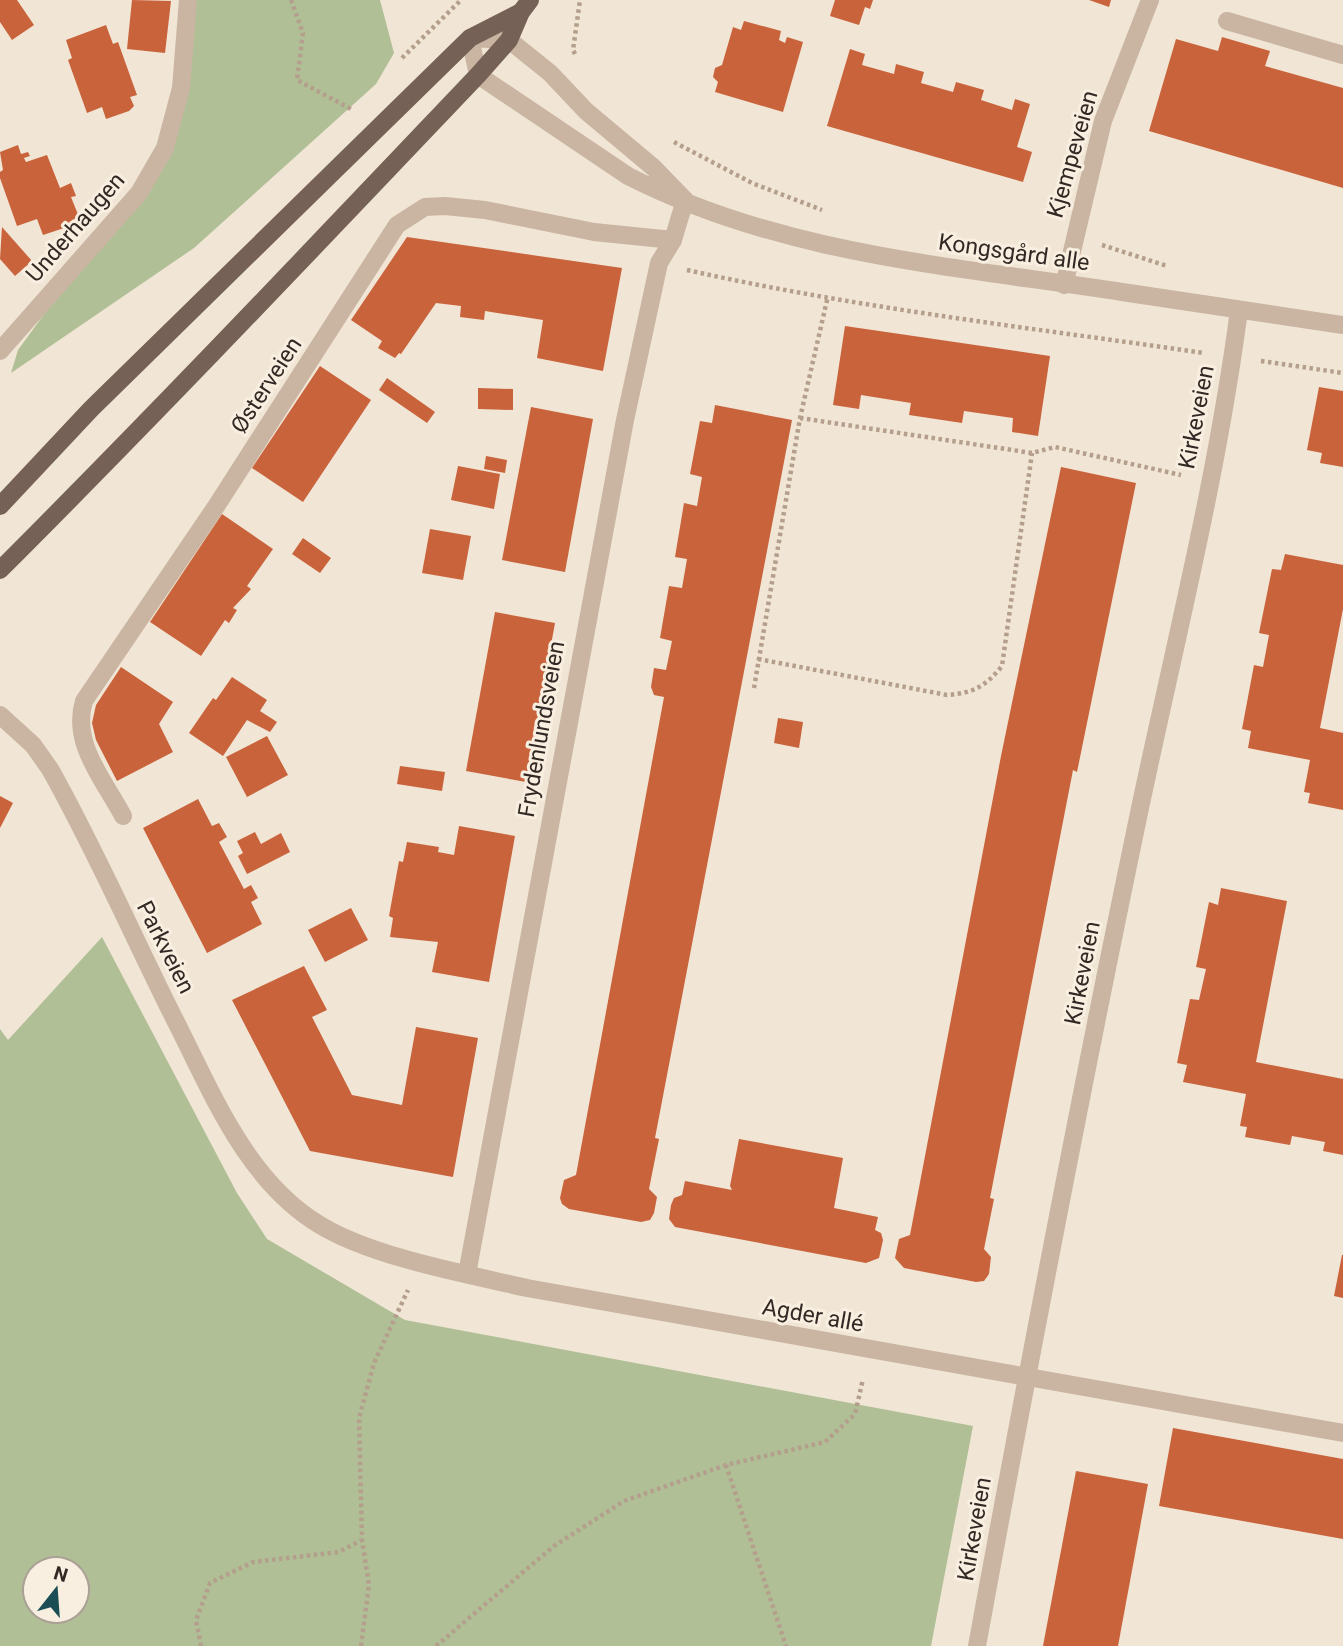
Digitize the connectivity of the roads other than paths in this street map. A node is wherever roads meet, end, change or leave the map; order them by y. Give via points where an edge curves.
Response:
1 (188, 0) edge
2 (1150, 0) edge
3 (525, 6) edge
4 (1227, 21) dead end
5 (470, 38) junction
6 (509, 40) junction
7 (1343, 55) edge
8 (478, 75) junction
9 (685, 200) junction
10 (673, 240) junction
11 (1064, 285) junction
12 (1240, 310) junction
13 (1343, 325) edge
14 (0, 351) edge
15 (0, 506) edge
16 (0, 570) edge
17 (0, 715) edge
18 (123, 816) dead end
19 (288, 1203) joint
20 (467, 1274) junction
21 (1026, 1379) junction
22 (1343, 1433) edge
23 (977, 1646) edge

1 - 14 street, Underhaugen via 181,88 165,148 139,193
2 - 11 street, Kjempeveien via 1103,121
3 - 5 main road
3 - 6 main road
4 - 7 street
5 - 6 street
5 - 8 street
5 - 15 main road via 91,409
6 - 8 main road
6 - 9 street, Kongsgård alle
8 - 9 street, Kongsgård alle via 628,176
8 - 16 main road via 180,390
9 - 10 street, Frydenlundsveien
9 - 11 street, Kongsgård alle via 785,237 856,254
10 - 18 street, Østerveien via 594,232 445,206 425,207 397,225 84,701 79,727 82,741
10 - 20 street, Frydenlundsveien via 659,263 578,660
11 - 12 street, Kongsgård alle
12 - 13 street, Kongsgård alle
12 - 21 street, Kirkeveien
17 - 19 street, Parkveien via 33,745 50,769 201,1070 258,1170
19 - 20 street, Agder allé via 321,1226
20 - 21 street, Agder allé via 527,1289
21 - 22 street, Agder allé
21 - 23 street, Kirkeveien

